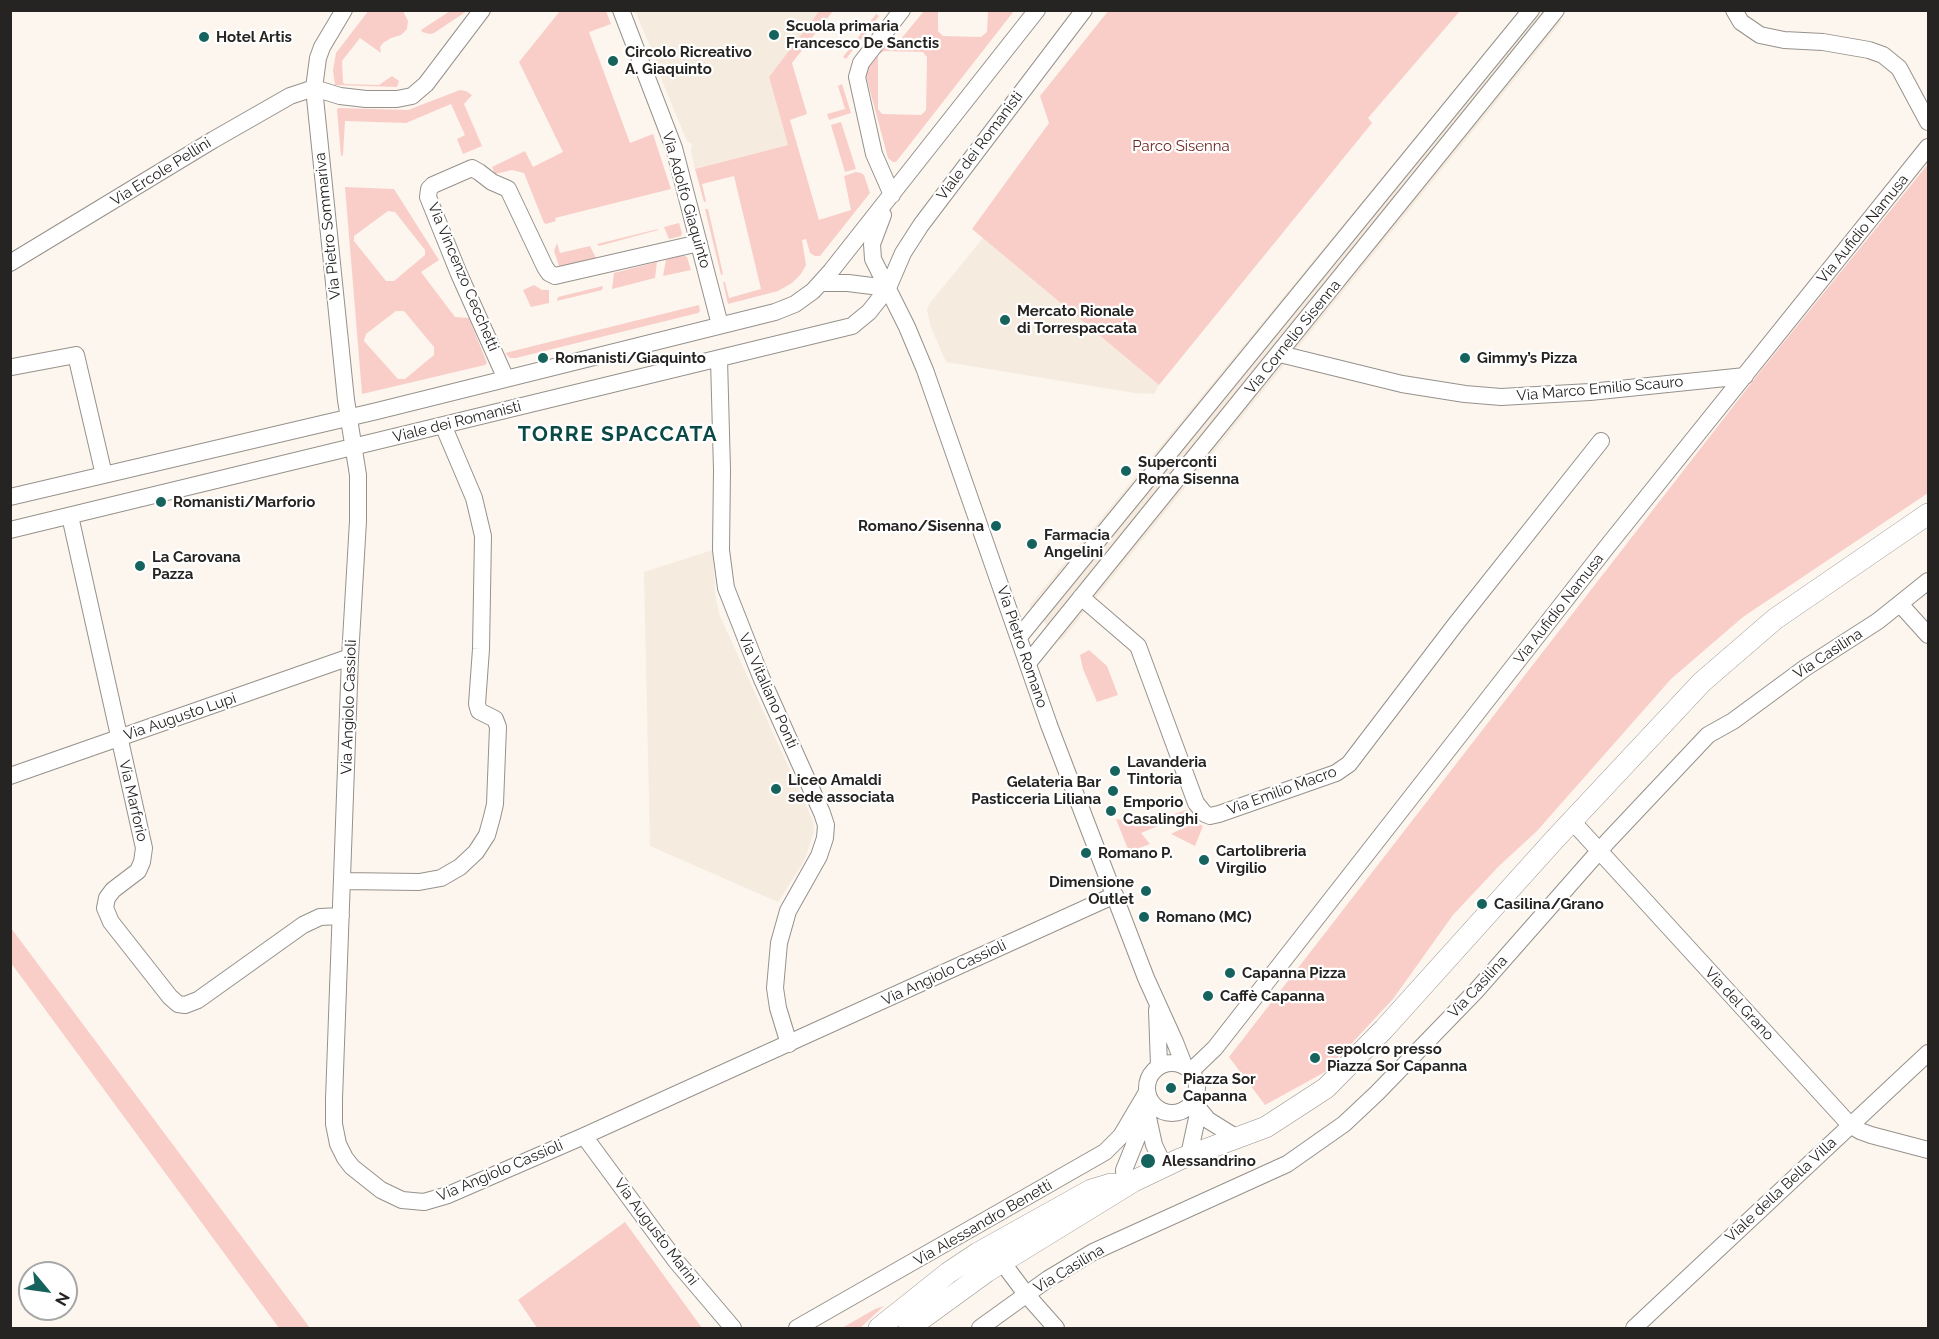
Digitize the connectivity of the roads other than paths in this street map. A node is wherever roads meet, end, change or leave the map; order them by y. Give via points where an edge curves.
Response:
1 (482, 10) edge
2 (621, 10) edge
3 (902, 10) edge
4 (1037, 10) edge
5 (1084, 10) edge
6 (1531, 10) edge
7 (1556, 10) edge
8 (1734, 10) edge
9 (337, 14) edge
10 (314, 88) junction
11 (1929, 122) edge
12 (1929, 147) edge
13 (891, 195) junction
14 (699, 243) junction
15 (10, 263) edge
16 (821, 283) junction
17 (888, 288) junction
18 (720, 325) junction
19 (1280, 354) junction
20 (719, 359) junction
21 (12, 367) dead end
22 (1744, 376) junction
23 (506, 378) junction
24 (348, 417) junction
25 (443, 425) junction
26 (1601, 441) dead end
27 (354, 447) junction
28 (104, 475) junction
29 (10, 496) edge
30 (1929, 514) edge
31 (70, 516) junction
32 (10, 530) edge
33 (1929, 580) edge
34 (1081, 597) junction
35 (1900, 604) junction
36 (1929, 635) edge
37 (1019, 637) junction
38 (350, 657) junction
39 (1028, 663) junction
40 (118, 739) junction
41 (10, 776) edge
42 (1572, 821) junction
43 (1599, 852) junction
44 (343, 881) junction
45 (1115, 895) junction
46 (341, 916) junction
47 (1157, 1006) junction
48 (789, 1044) junction
49 (1929, 1053) edge
50 (1159, 1066) junction
51 (1187, 1068) junction
52 (1148, 1102) junction
53 (1197, 1104) junction
54 (1850, 1125) junction
55 (584, 1136) junction
56 (1237, 1138) junction
57 (1929, 1150) edge
58 (1189, 1155) junction
59 (1164, 1166) junction
60 (1125, 1186) junction
61 (1002, 1262) junction
62 (1026, 1294) junction
63 (732, 1327) edge
64 (797, 1329) edge
65 (879, 1329) edge
66 (909, 1329) edge
67 (980, 1329) edge
68 (1056, 1329) edge
69 (1634, 1329) edge

1 - 10 street via 426,84 412,96 366,99
2 - 14 street, Via Adolfo Giaquinto via 674,148
3 - 13 street via 861,63 857,77 874,154
4 - 13 street, Viale dei Romanisti
5 - 17 street, Viale dei Romanisti via 921,225
6 - 37 street, Via Cornelio Sisenna
7 - 19 street, Via Cornelio Sisenna
8 - 11 street via 1741,22 1760,34 1883,55 1899,68
9 - 10 street, Via Pietro Sommariva via 318,58
10 - 15 street, Via Ercole Pellini via 290,96 253,117
10 - 24 street, Via Pietro Sommariva
12 - 22 street, Via Aufidio Namusa
13 - 16 street, Viale dei Romanisti
13 - 17 street, Viale dei Romanisti via 872,250 874,263
14 - 18 street, Via Adolfo Giaquinto
14 - 23 street, Via Vincenzo Cecchetti via 555,276 547,271 508,189 472,168 433,185 428,197
16 - 17 street
16 - 18 street, Viale dei Romanisti via 787,308
17 - 20 street, Viale dei Romanisti via 852,326
17 - 37 street, Via Pietro Romano via 925,370
18 - 23 street, Viale dei Romanisti
19 - 22 street, Via Marco Emilio Scauro via 1402,384 1501,397
19 - 34 street, Via Cornelio Sisenna
20 - 25 street, Viale dei Romanisti
20 - 48 street, Via Vitaliano Ponti via 722,550 729,602 826,825 819,856 788,911 778,943 775,988
21 - 28 street via 76,355
22 - 51 street, Via Aufidio Namusa via 1215,1048
23 - 24 street, Viale dei Romanisti
24 - 27 street, Via Pietro Sommariva
24 - 28 street, Viale dei Romanisti
25 - 27 street, Viale dei Romanisti
25 - 44 street via 474,498 483,536 477,704 480,711 497,723 492,817 476,852 441,878 419,882
26 - 34 street, Via Emilio Macro via 1349,764 1336,773 1219,814 1205,814 1196,803 1138,646
27 - 31 street, Viale dei Romanisti
27 - 38 street, Via Angiolo Cassioli via 358,521
28 - 29 street, Viale dei Romanisti
30 - 42 main road via 1744,644 1676,708
31 - 32 street, Viale dei Romanisti
31 - 40 street, Via Marforio
33 - 35 street, Via Casilina
34 - 39 street, Via Cornelio Sisenna
35 - 36 street
35 - 43 street, Via Casilina via 1708,735
37 - 39 street, Via Pietro Romano
38 - 40 street, Via Augusto Lupi
38 - 44 street, Via Angiolo Cassioli
39 - 45 street, Via Pietro Romano
40 - 41 street, Via Augusto Lupi
40 - 46 street, Via Marforio via 144,852 140,867 110,893 105,908 111,922 174,1001 185,1005 198,1000 310,920
42 - 43 street, Via del Grano
42 - 56 main road via 1336,1078 1286,1115
43 - 54 street, Via del Grano
43 - 62 street, Via Casilina via 1475,992 1344,1124 1287,1164 1093,1252
44 - 46 street, Via Angiolo Cassioli
45 - 47 street, Via Pietro Romano
45 - 48 street, Via Angiolo Cassioli
46 - 55 street, Via Angiolo Cassioli via 334,1117 340,1150 359,1174 394,1198 424,1202 448,1196
47 - 50 street, Via Pietro Romano
47 - 51 street, Via Pietro Romano
48 - 55 street, Via Angiolo Cassioli
49 - 54 street, Viale della Bella Villa
50 - 51 street via 1171,1062
50 - 52 street via 1149,1078
51 - 53 street via 1197,1085
52 - 53 street via 1172,1113
52 - 59 street via 1154,1145
52 - 60 street via 1124,1170
52 - 64 street, Via Alessandro Benetti via 1105,1152
53 - 56 street via 1211,1123
53 - 58 street
54 - 57 street, Via del Grano via 1871,1135
54 - 69 street, Viale della Bella Villa
55 - 63 street, Via Augusto Marini via 676,1261
56 - 58 main road
58 - 59 main road
59 - 60 main road
60 - 61 main road
60 - 65 main road via 1111,1184 1091,1190 978,1253
61 - 62 street
61 - 66 main road
62 - 67 street, Via Casilina
62 - 68 street

